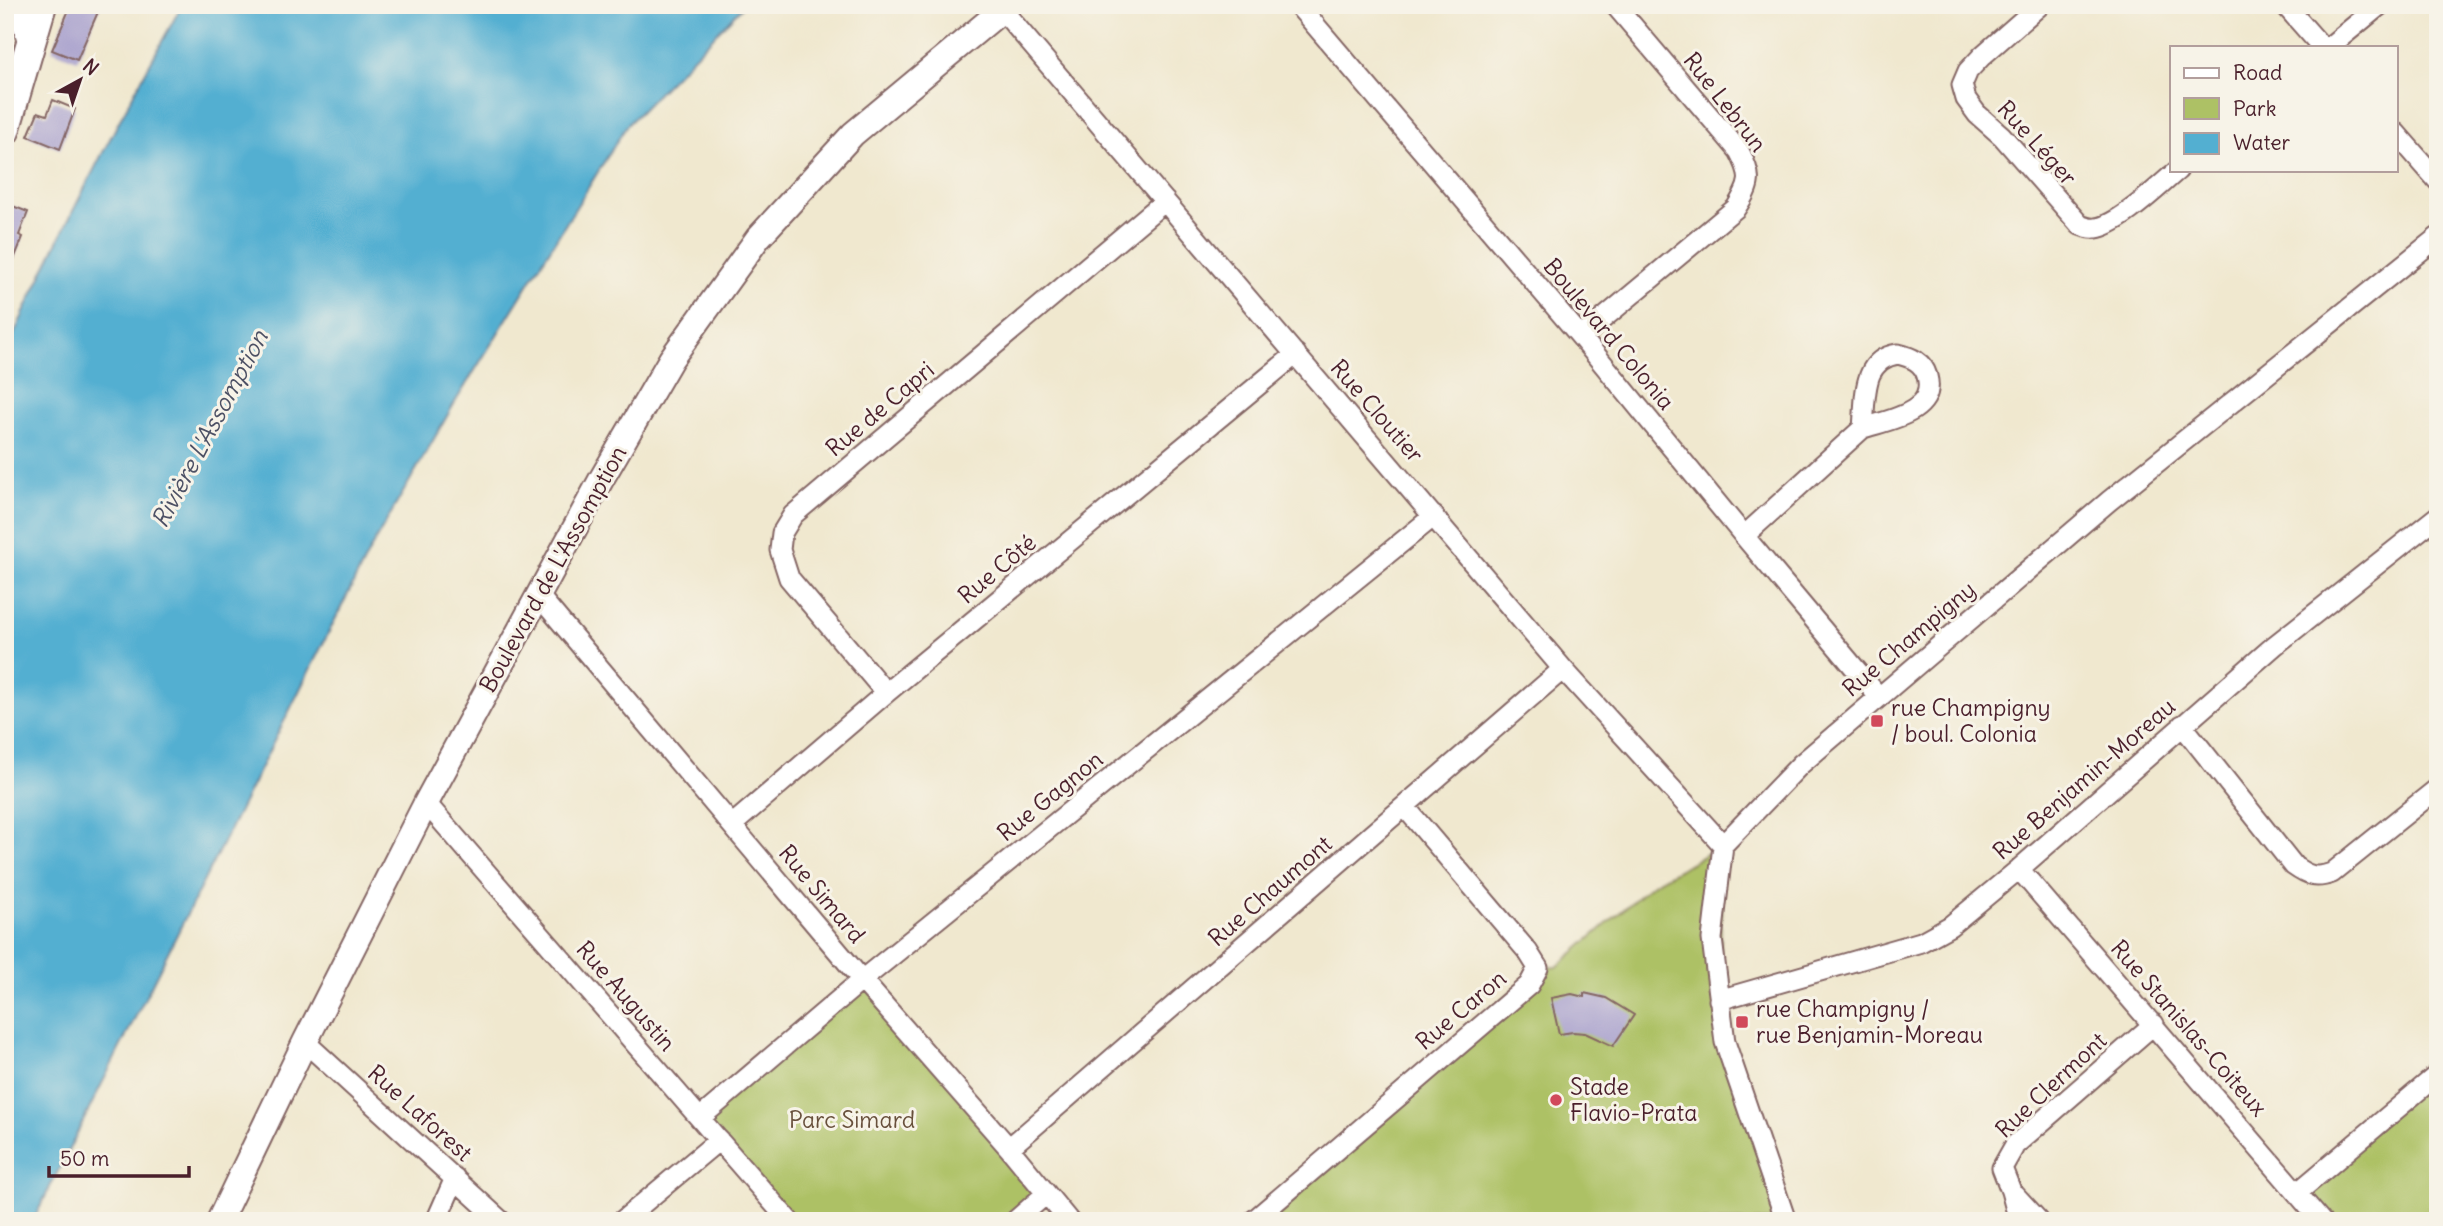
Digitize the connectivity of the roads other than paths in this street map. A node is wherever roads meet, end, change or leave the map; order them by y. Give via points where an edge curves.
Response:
1 (17, 5) edge
2 (42, 5) edge
3 (1615, 5) edge
4 (2040, 5) edge
5 (2285, 5) edge
6 (2380, 5) edge
7 (1002, 7) edge
8 (1307, 8) edge
9 (2321, 46) edge
10 (2330, 46) edge
11 (30, 48) junction
12 (5, 131) edge
13 (2398, 135) edge
14 (2176, 172) edge
15 (2438, 181) edge
16 (1165, 201) junction
17 (2438, 237) edge
18 (1581, 337) junction
19 (1296, 354) junction
20 (1863, 428) dead end
21 (1434, 516) junction
22 (2438, 516) edge
23 (1744, 536) junction
24 (539, 596) junction
25 (1563, 669) junction
26 (887, 693) junction
27 (1879, 696) junction
28 (2182, 726) junction
29 (2438, 788) edge
30 (426, 803) junction
31 (1405, 807) junction
32 (732, 825) junction
33 (1723, 845) junction
34 (2019, 869) junction
35 (862, 980) junction
36 (1719, 1000) junction
37 (2154, 1024) junction
38 (305, 1042) junction
39 (2438, 1074) edge
40 (700, 1118) junction
41 (719, 1140) junction
42 (1009, 1148) junction
43 (455, 1178) junction
44 (2011, 1191) junction
45 (2297, 1193) junction
46 (1046, 1194) junction
47 (219, 1221) edge
48 (436, 1221) edge
49 (501, 1221) edge
50 (622, 1221) edge
51 (789, 1221) edge
52 (1015, 1221) edge
53 (1069, 1221) edge
54 (1253, 1221) edge
55 (1786, 1221) edge
56 (2019, 1221) edge
57 (2039, 1221) edge
58 (2321, 1221) edge

1 - 11 street
2 - 11 main road
3 - 18 street, Rue Lebrun via 1738,151 1749,170 1748,189 1736,208
4 - 14 street, Rue Léger via 1968,71 1962,85 1977,114 2080,225 2094,229 2118,219
5 - 9 street
6 - 10 street
7 - 16 street, Rue Cloutier
7 - 24 street, Boulevard de L'Assomption via 853,134 758,238 671,359
8 - 18 street, Boulevard Colonia
11 - 12 main road
13 - 15 street
16 - 19 street, Rue Cloutier
16 - 26 street, Rue de Capri via 793,515 782,533 780,550 789,578
17 - 27 street, Rue Champigny via 2109,501
18 - 23 street, Boulevard Colonia
19 - 21 street, Rue Cloutier
19 - 26 street, Rue Côté
20 - 23 street
21 - 25 street, Rue Cloutier
21 - 35 street, Rue Gagnon
22 - 28 street, Rue Benjamin-Moreau via 2274,646
23 - 27 street, Boulevard Colonia
24 - 30 street, Boulevard de L'Assomption
24 - 32 street, Rue Simard
25 - 31 street, Rue Chaumont
25 - 33 street, Rue Cloutier
26 - 32 street, Rue Côté
27 - 33 street, Rue Champigny via 1801,764
28 - 29 street via 2294,866 2318,878 2332,873
28 - 34 street, Rue Benjamin-Moreau
30 - 38 street, Boulevard de L'Assomption
30 - 40 street, Rue Augustin
31 - 42 street, Rue Chaumont
31 - 54 street, Rue Caron via 1538,968 1529,985
32 - 35 street, Rue Simard
33 - 36 street via 1712,939
34 - 36 street, Rue Benjamin-Moreau via 1950,926 1921,942
34 - 37 street, Rue Stanislas-Coiteux
35 - 40 street, Rue Gagnon
35 - 42 street, Rue Simard
36 - 55 street via 1725,1042
37 - 44 street, Rue Clermont via 2015,1145 2002,1168
37 - 45 street, Rue Stanislas-Coiteux
38 - 43 street, Rue Laforest
38 - 47 street, Boulevard de L'Assomption
39 - 45 street
40 - 41 street, Rue Augustin
41 - 50 street
41 - 51 street, Rue Augustin
42 - 46 street, Rue Simard
43 - 48 street
43 - 49 street, Rue Laforest
44 - 56 street, Rue Clermont
44 - 57 street
45 - 58 street, Rue Stanislas-Coiteux
46 - 52 street
46 - 53 street, Rue Simard

